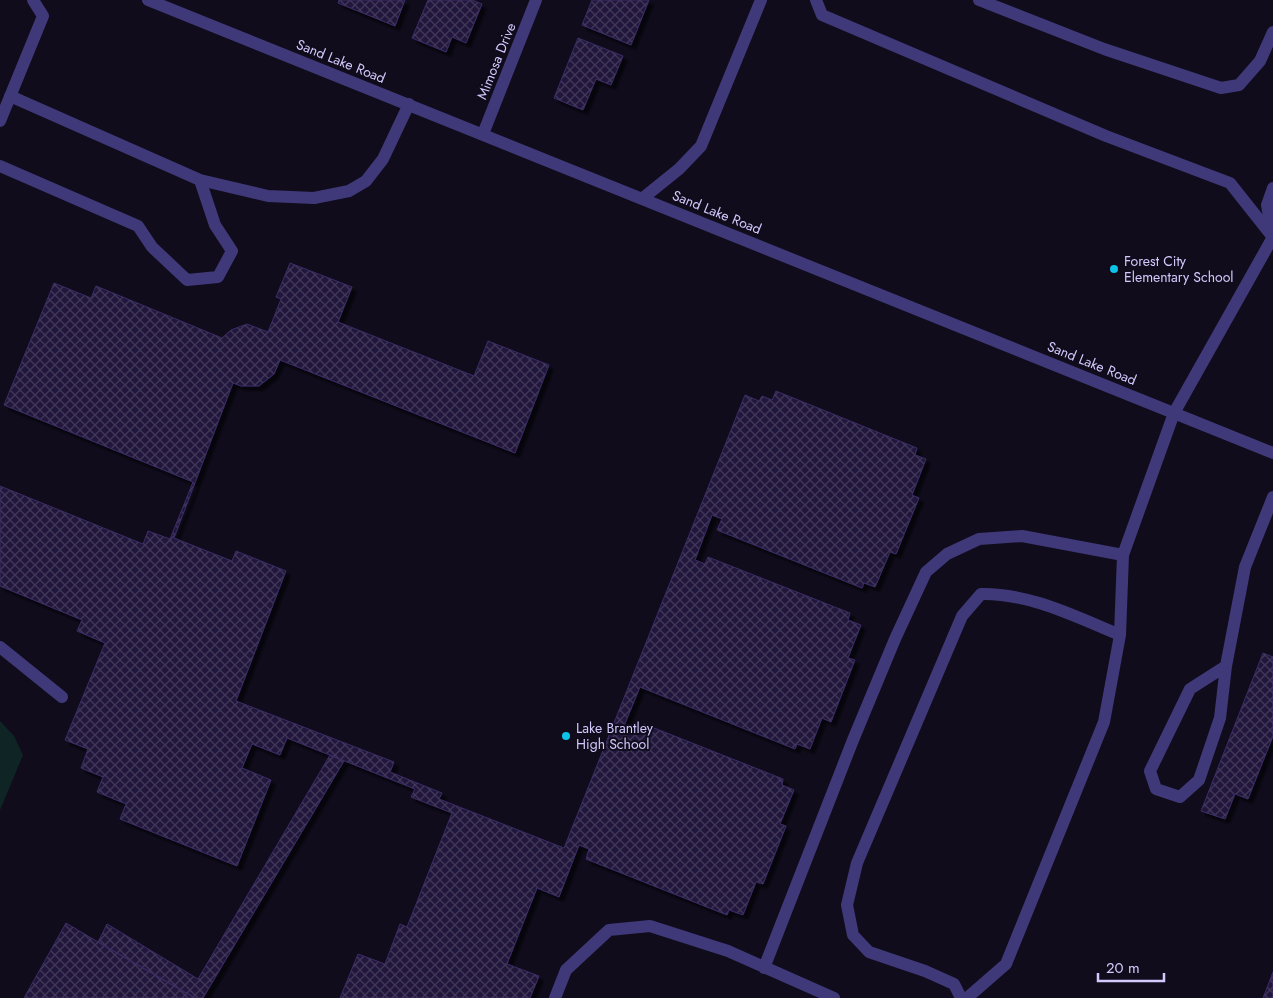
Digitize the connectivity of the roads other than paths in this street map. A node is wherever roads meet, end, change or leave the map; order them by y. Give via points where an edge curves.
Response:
1 (33, 0) edge
2 (148, 0) edge
3 (536, 0) edge
4 (761, 0) edge
5 (816, 0) edge
6 (979, 0) edge
7 (1273, 32) edge
8 (10, 96) junction
9 (409, 104) junction
10 (0, 121) edge
11 (483, 134) junction
12 (0, 166) edge
13 (200, 180) junction
14 (1273, 188) edge
15 (643, 198) junction
16 (1273, 237) edge
17 (1174, 413) junction
18 (1273, 453) edge
19 (1273, 497) edge
20 (1123, 555) junction
21 (1120, 635) junction
22 (0, 648) edge
23 (1226, 666) junction
24 (62, 697) dead end
25 (764, 968) junction
26 (554, 998) edge
27 (834, 998) edge
28 (961, 998) edge
29 (967, 998) edge

1 - 8 street via 43,16
2 - 9 street, Sand Lake Road
3 - 11 street, Mimosa Drive
4 - 15 street via 701,146
5 - 16 street via 822,15 866,35 1106,136 1230,184
6 - 7 street via 1104,50 1220,88 1239,85 1260,61
8 - 10 street
8 - 13 street
9 - 11 street, Sand Lake Road
9 - 13 street via 382,159 366,181 349,191 314,198 268,196
11 - 15 street, Sand Lake Road
12 - 13 street via 138,226 152,248 187,280 218,277 232,251 215,225
14 - 16 street via 1266,205
15 - 17 street, Sand Lake Road
16 - 17 street
17 - 18 street, Sand Lake Road
17 - 20 street
19 - 23 street via 1245,567
20 - 21 street
20 - 25 street via 1022,536 979,539 947,554 926,572 853,740
21 - 28 street via 1037,602 1001,594 981,594 962,616 857,863 847,904 852,935 869,952 954,984
21 - 29 street via 1104,722 1006,964
22 - 24 street
23 - 23 street via 1220,718 1199,780 1180,796 1156,789 1150,771 1190,689
25 - 26 street via 728,951 650,926 609,930 566,970
25 - 27 street

